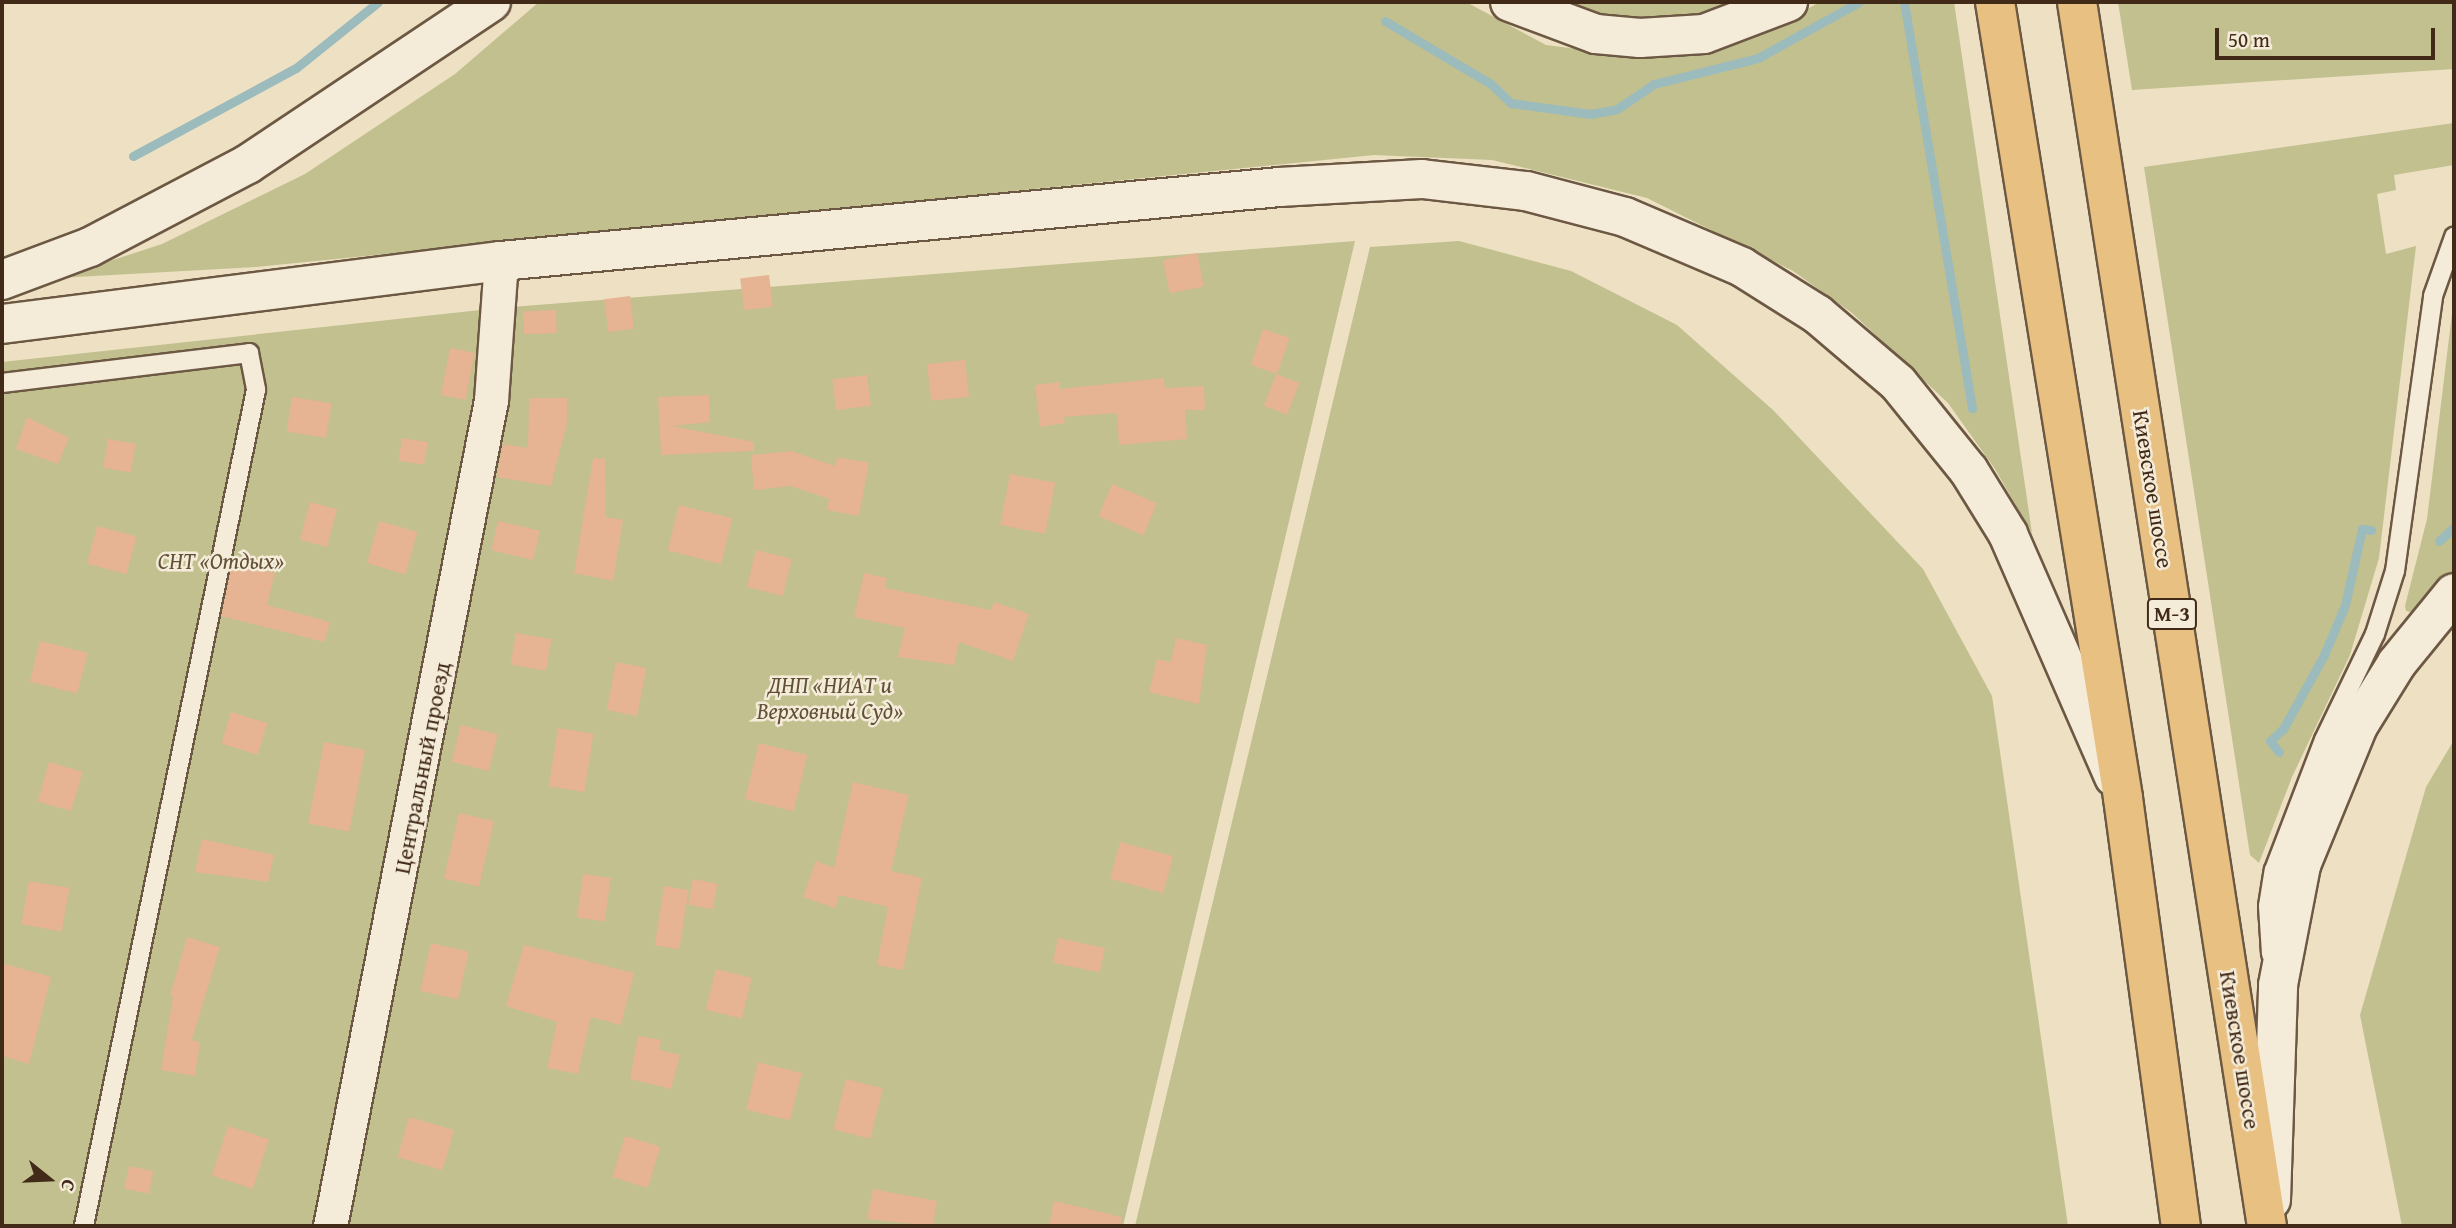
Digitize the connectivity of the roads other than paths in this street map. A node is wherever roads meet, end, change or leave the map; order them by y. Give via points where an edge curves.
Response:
1 (490, 2) edge
2 (1510, 2) edge
3 (1788, 2) edge
4 (1995, 2) edge
5 (2077, 2) edge
6 (154, 215) junction
7 (2454, 237) edge
8 (2, 255) edge
9 (501, 261) junction
10 (2, 280) edge
11 (2, 324) edge
12 (2, 383) edge
13 (2454, 593) edge
14 (2123, 798) junction
15 (2276, 1010) junction
16 (84, 1226) edge
17 (330, 1226) edge
18 (2181, 1226) edge
19 (2268, 1226) edge

1 - 6 main road via 304,129
2 - 3 main road via 1596,34 1640,38 1714,32
4 - 14 highway
5 - 19 highway, Киевское шоссе / М-3
6 - 8 main road
6 - 10 main road via 90,247
7 - 15 lane via 2433,296 2395,571 2375,634 2297,807 2270,887 2268,925
9 - 11 main road
9 - 14 main road via 1265,188 1422,179 1526,191 1625,217 1716,254 1795,300 1853,343 1926,415 1969,471 2008,534
9 - 17 street, Центральный проезд via 491,400
12 - 16 lane via 249,353 256,390
13 - 15 main road via 2397,663 2358,726 2329,790 2293,893
14 - 18 highway
15 - 19 main road

